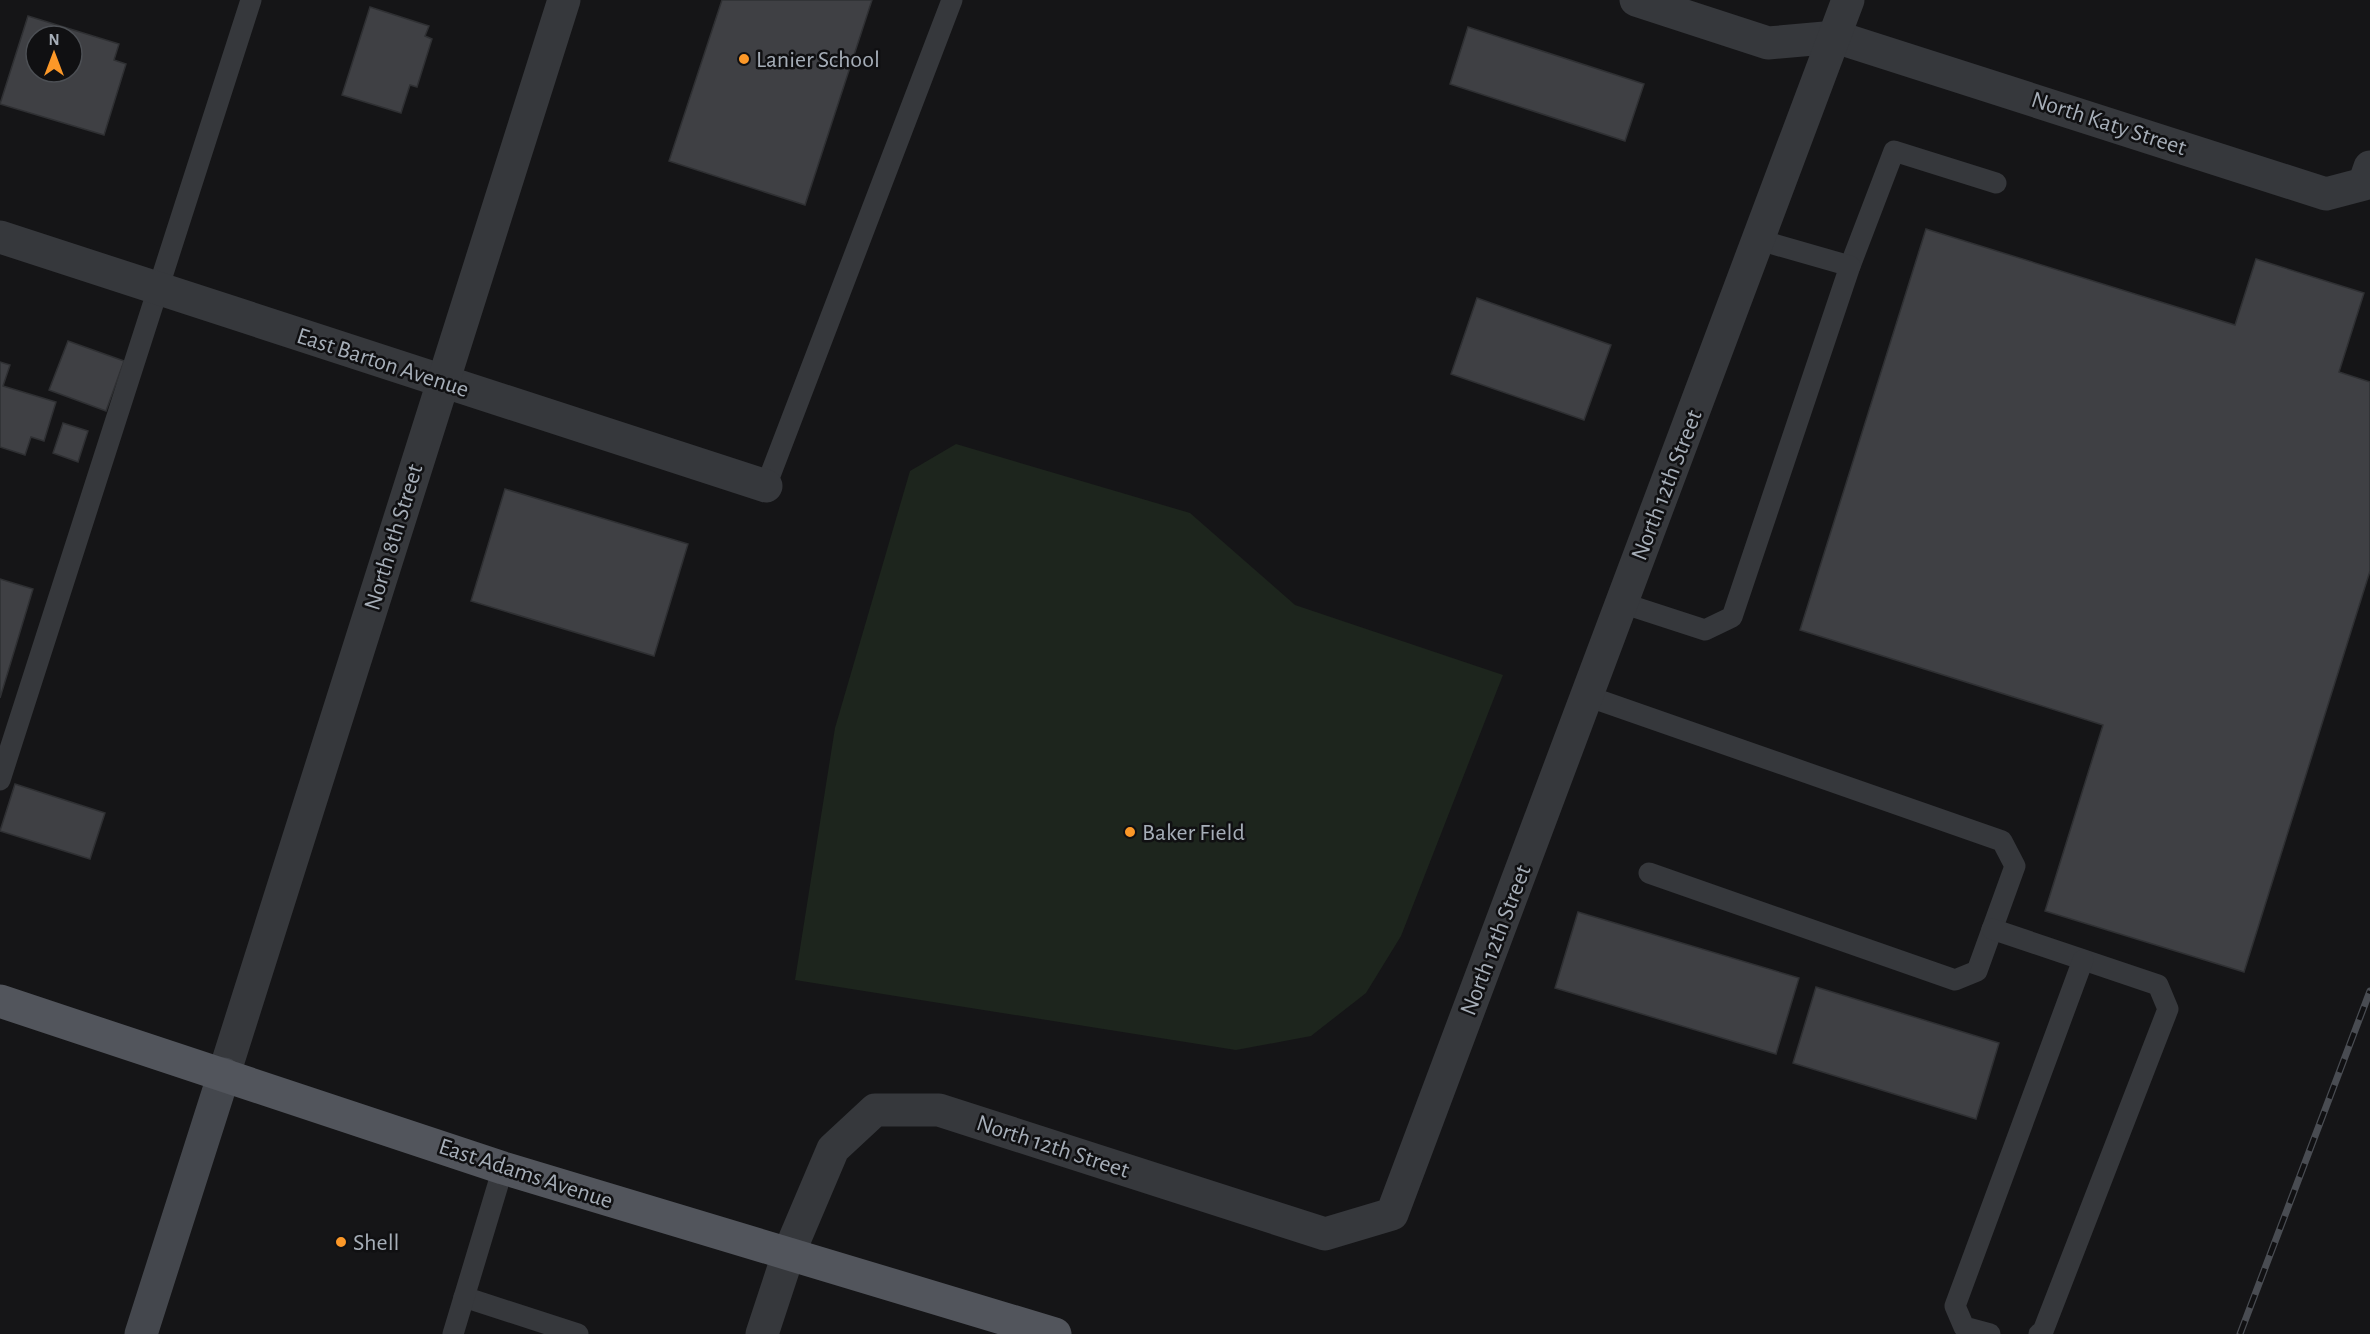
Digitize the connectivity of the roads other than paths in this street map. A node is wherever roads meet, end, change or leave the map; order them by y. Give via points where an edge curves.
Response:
1 (251, 0) edge
2 (564, 0) edge
3 (952, 0) edge
4 (1636, 0) edge
5 (1848, 0) edge
6 (1836, 37) junction
7 (2370, 167) edge
8 (1996, 183) dead end
9 (0, 237) edge
10 (1759, 240) junction
11 (1850, 266) junction
12 (158, 289) junction
13 (442, 381) junction
14 (766, 486) joint
15 (1622, 603) junction
16 (1587, 696) junction
17 (0, 780) edge
18 (1649, 873) dead end
19 (1992, 929) junction
20 (2083, 960) junction
21 (0, 1001) edge
22 (224, 1074) junction
23 (503, 1168) junction
24 (788, 1255) junction
25 (464, 1297) junction
26 (141, 1334) edge
27 (453, 1334) edge
28 (578, 1334) edge
29 (762, 1334) edge
30 (1055, 1334) edge
31 (1990, 1334) edge
32 (2040, 1334) edge

1 - 12 lane
2 - 13 street, North 8th Street
3 - 14 lane
4 - 6 street via 1768,43
5 - 6 street, North 12th Street
6 - 7 street, North Katy Street via 2326,194 2364,184
6 - 10 street, North 12th Street
8 - 11 lane via 1894,151
9 - 12 street, East Barton Avenue
10 - 11 lane
10 - 15 street, North 12th Street
11 - 15 lane via 1732,617 1705,630
12 - 13 street, East Barton Avenue
12 - 17 lane
13 - 14 street, East Barton Avenue
13 - 22 street, North 8th Street
15 - 16 street, North 12th Street
16 - 19 lane via 2002,841 2015,866
16 - 24 street, North 12th Street via 1392,1214 1325,1234 939,1110 875,1110 833,1149
18 - 19 lane via 1955,980 1977,972
19 - 20 lane
20 - 31 lane via 1955,1306 1964,1327
20 - 32 lane via 2158,985 2168,1010
21 - 22 main road, East Adams Avenue
22 - 23 main road, East Adams Avenue
22 - 26 main road
23 - 24 main road, East Adams Avenue
23 - 25 lane
24 - 29 street
24 - 30 main road, East Adams Avenue
25 - 27 lane
25 - 28 lane

